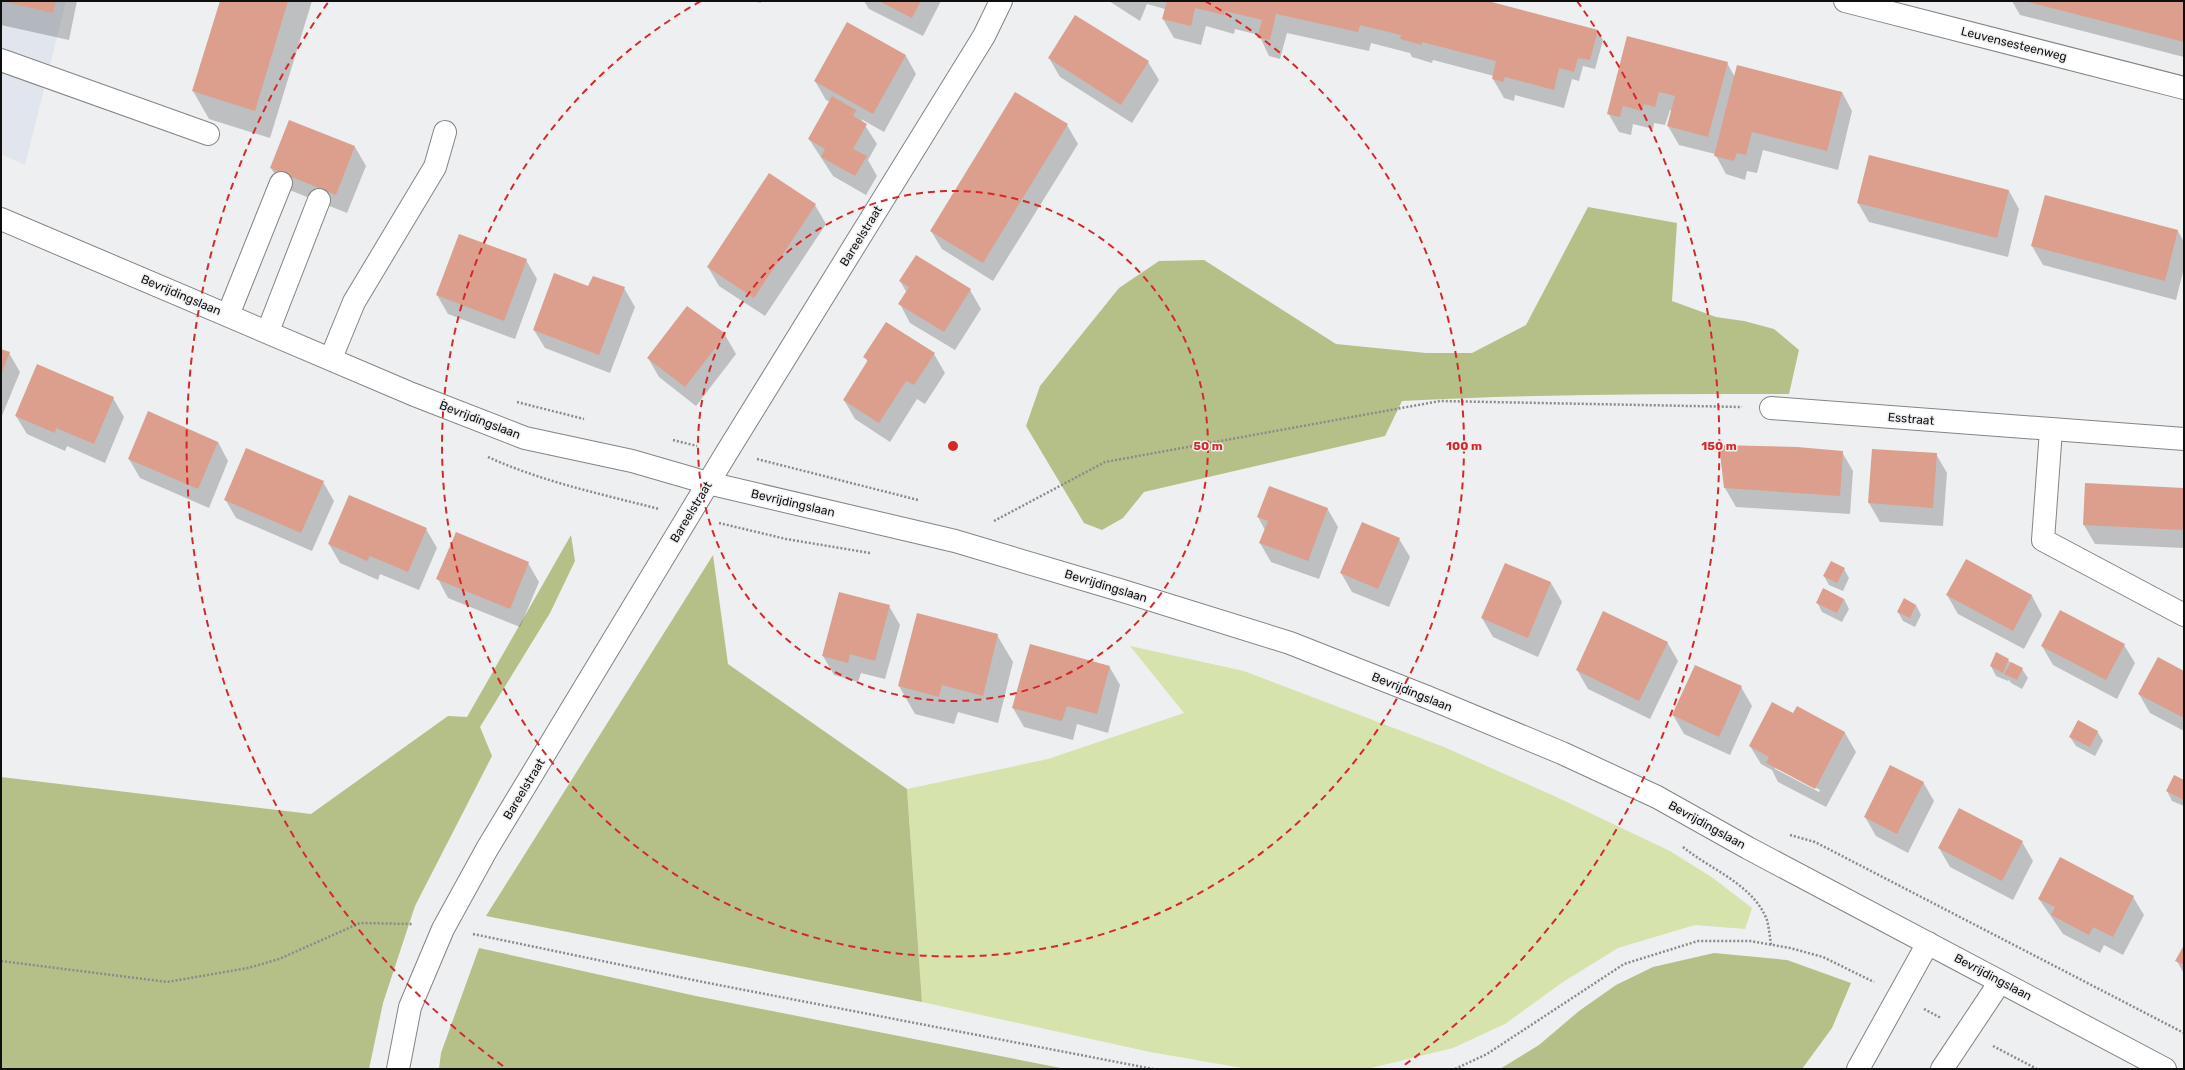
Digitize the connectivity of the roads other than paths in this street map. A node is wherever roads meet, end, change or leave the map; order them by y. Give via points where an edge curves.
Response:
1 (1001, 1) edge
2 (1845, 1) edge
3 (1, 60) edge
4 (2184, 88) edge
5 (445, 132) dead end
6 (208, 134) dead end
7 (281, 183) dead end
8 (319, 200) dead end
9 (1, 219) edge
10 (228, 315) junction
11 (268, 331) junction
12 (331, 358) junction
13 (1771, 408) road end
14 (2050, 430) junction
15 (2184, 438) edge
16 (708, 483) junction
17 (2184, 615) edge
18 (1928, 943) junction
19 (2000, 982) junction
20 (398, 1069) edge
21 (1858, 1069) edge
22 (1942, 1069) edge
23 (2165, 1069) edge

1 - 16 main road, Bareelstraat via 984,36
2 - 4 main road, Leuvensesteenweg
3 - 6 main road
5 - 12 main road via 435,167 354,302
7 - 10 main road
8 - 11 main road
9 - 10 main road, Bevrijdingslaan
10 - 11 main road, Bevrijdingslaan
11 - 12 main road, Bevrijdingslaan
12 - 16 main road, Bevrijdingslaan via 412,394 525,438 632,461
13 - 14 main road, Esstraat
14 - 15 main road, Esstraat
14 - 17 main road via 2043,540
16 - 18 main road, Bevrijdingslaan via 955,541 1290,644 1426,697 1657,797
16 - 20 main road, Bareelstraat via 487,849 443,929 410,1007
18 - 19 main road, Bevrijdingslaan
18 - 21 main road
19 - 22 main road
19 - 23 main road, Bevrijdingslaan

